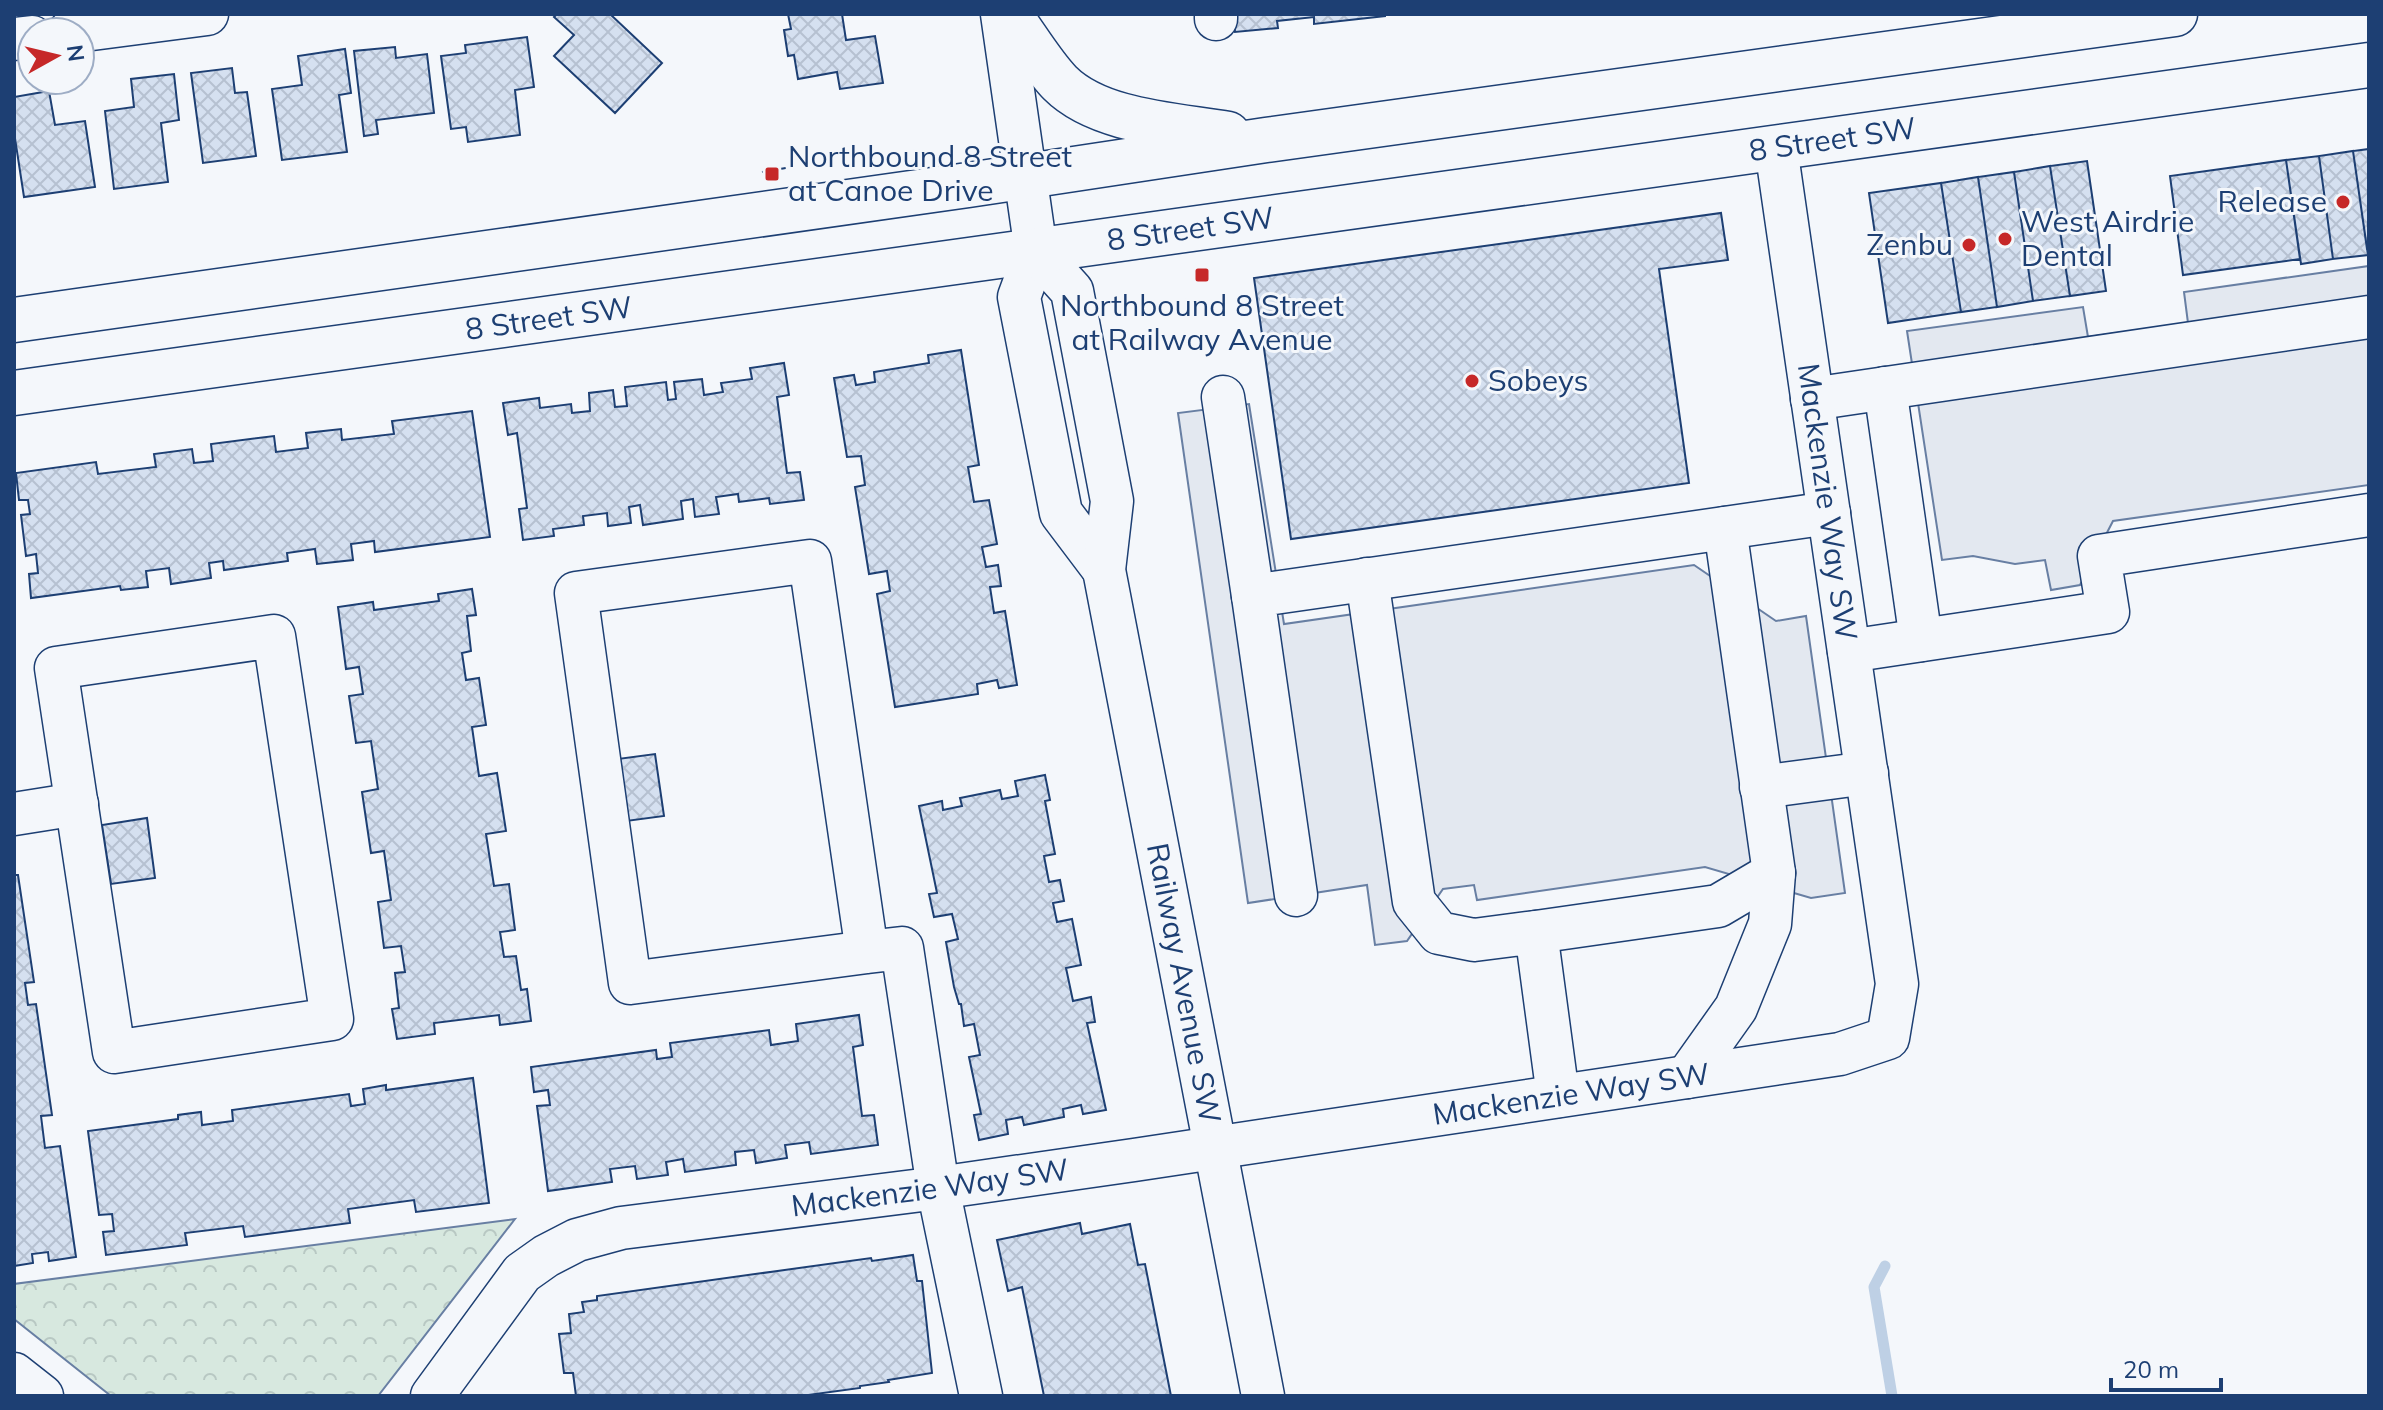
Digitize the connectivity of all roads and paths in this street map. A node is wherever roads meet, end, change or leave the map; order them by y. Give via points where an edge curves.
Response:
1 (207, 14) edge
2 (1002, 14) edge
3 (1009, 14) edge
4 (2175, 14) edge
5 (2022, 24) edge
6 (96, 28) edge
7 (2369, 65) edge
8 (1266, 140) junction
9 (1776, 148) junction
10 (1025, 177) junction
11 (1036, 251) junction
12 (2369, 317) edge
13 (14, 320) edge
14 (1885, 388) junction
15 (14, 393) edge
16 (1223, 397) dead end
17 (1812, 399) junction
18 (1829, 513) junction
19 (2369, 515) edge
20 (1725, 528) junction
21 (1367, 579) junction
22 (1253, 596) junction
23 (1921, 640) junction
24 (1849, 651) junction
25 (1867, 773) junction
26 (1761, 787) junction
27 (77, 804) junction
28 (14, 814) edge
29 (1774, 873) junction
30 (1296, 895) dead end
31 (1536, 932) junction
32 (867, 952) junction
33 (1687, 1077) junction
34 (1558, 1096) junction
35 (1214, 1148) junction
36 (938, 1188) junction
37 (14, 1374) edge
38 (42, 1396) edge
39 (432, 1396) edge
40 (981, 1396) edge
41 (1263, 1396) edge

1 - 6 street
2 - 10 street
3 - 8 main road via 1061,83 1111,114
4 - 5 main road
5 - 8 main road
7 - 9 main road, 8 Street SW
8 - 10 main road
9 - 11 main road, 8 Street SW
9 - 17 street, Mackenzie Way SW
10 - 11 street
10 - 13 main road
11 - 15 main road, 8 Street SW
11 - 35 street, Railway Avenue SW via 1072,291 1112,501 1104,570
12 - 14 street
14 - 17 street
14 - 23 street
16 - 22 street
17 - 18 street, Mackenzie Way SW
18 - 20 street
18 - 24 street, Mackenzie Way SW
19 - 23 street via 2099,556 2108,612
20 - 21 street
20 - 26 street
21 - 22 street
21 - 31 street via 1414,902 1439,933 1474,940
22 - 30 street
23 - 24 street
24 - 25 street, Mackenzie Way SW
25 - 26 street
25 - 33 street, Mackenzie Way SW via 1897,984 1888,1038 1840,1054
26 - 29 street
27 - 27 street via 56,668 274,636 332,1019 114,1052
27 - 28 street
29 - 31 street via 1718,906
29 - 33 street via 1770,924 1736,1008
31 - 34 street
32 - 32 street via 630,983 576,593 810,561
32 - 36 street via 902,948
33 - 34 street, Mackenzie Way SW
34 - 35 street, Mackenzie Way SW
35 - 36 street, Mackenzie Way SW
35 - 41 street, Railway Avenue SW
36 - 39 street, Mackenzie Way SW via 621,1228 577,1240 522,1273
36 - 40 street
37 - 38 street

